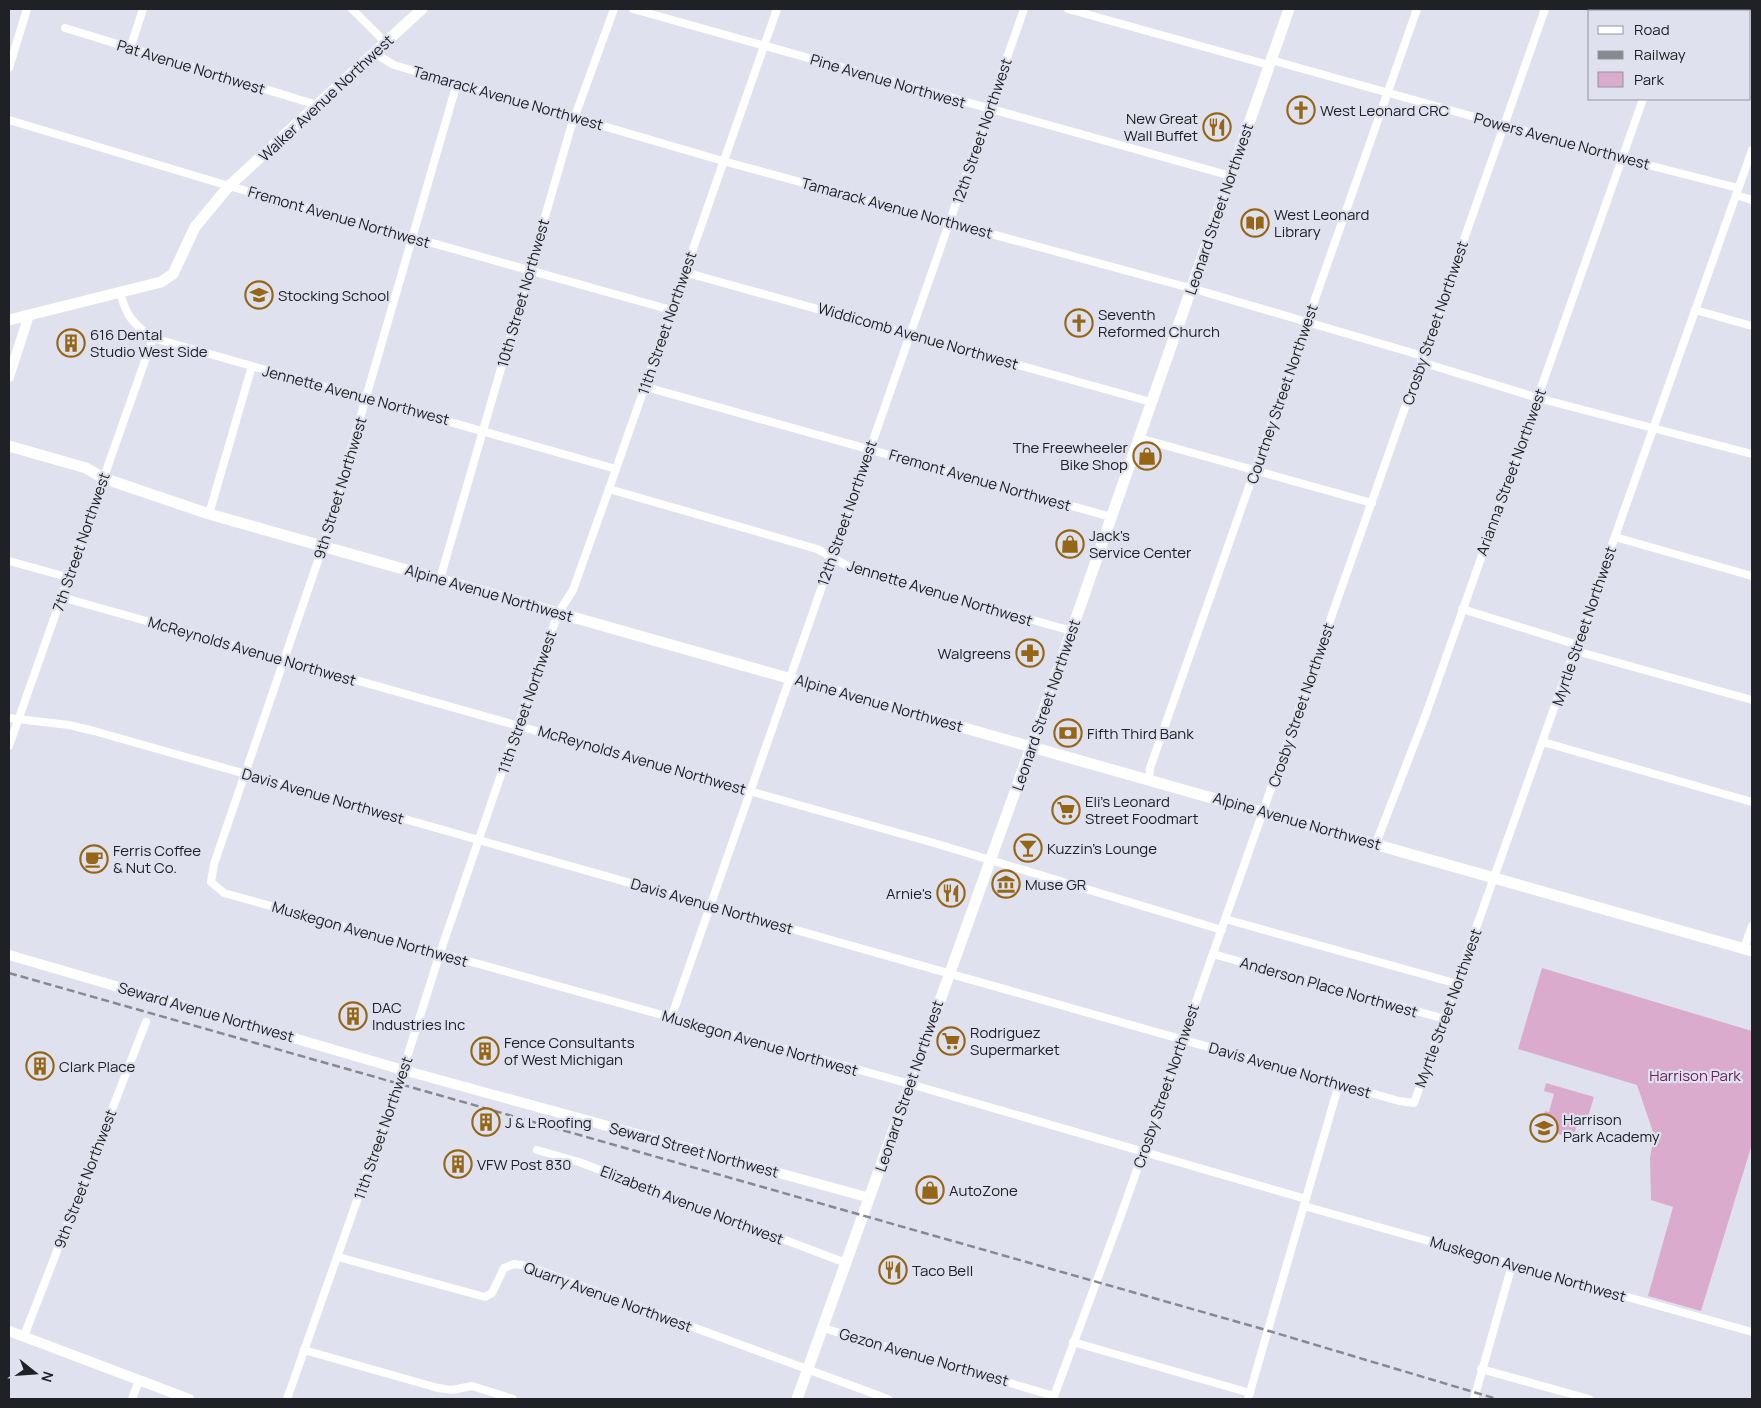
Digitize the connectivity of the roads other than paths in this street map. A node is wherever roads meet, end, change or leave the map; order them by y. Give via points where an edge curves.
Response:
1 (27, 9) edge
2 (143, 9) edge
3 (352, 9) edge
4 (422, 9) edge
5 (614, 9) edge
6 (633, 9) edge
7 (777, 9) edge
8 (1024, 9) edge
9 (1068, 9) edge
10 (1289, 9) edge
11 (1417, 9) edge
12 (1545, 9) edge
13 (65, 28) dead end
14 (386, 43) junction
15 (765, 46) junction
16 (130, 49) junction
17 (374, 53) junction
18 (1270, 62) junction
19 (9, 68) edge
20 (458, 83) junction
21 (1388, 94) junction
22 (1643, 100) edge
23 (318, 106) junction
24 (990, 110) junction
25 (574, 117) junction
26 (9, 120) edge
27 (1504, 126) junction
28 (1752, 150) edge
29 (1622, 158) junction
30 (723, 161) junction
31 (1231, 176) junction
32 (229, 186) junction
33 (1737, 192) junction
34 (1752, 200) edge
35 (950, 223) junction
36 (413, 238) junction
37 (529, 269) junction
38 (684, 272) junction
39 (1191, 289) junction
40 (120, 292) junction
41 (671, 310) junction
42 (1695, 310) junction
43 (30, 315) junction
44 (9, 320) edge
45 (1307, 322) junction
46 (1752, 326) edge
47 (911, 334) junction
48 (153, 338) junction
49 (1422, 359) junction
50 (252, 366) junction
51 (9, 376) edge
52 (646, 387) junction
53 (366, 398) junction
54 (1538, 398) junction
55 (1151, 402) junction
56 (1655, 428) junction
57 (484, 430) junction
58 (1139, 438) junction
59 (9, 446) edge
60 (868, 449) junction
61 (1752, 454) edge
62 (616, 469) junction
63 (1255, 470) junction
64 (103, 478) junction
65 (609, 490) junction
66 (1372, 503) junction
67 (210, 514) junction
68 (1112, 517) junction
69 (1616, 537) junction
70 (323, 546) junction
71 (832, 558) junction
72 (9, 561) edge
73 (1752, 576) edge
74 (67, 578) junction
75 (440, 579) junction
76 (61, 597) junction
77 (1462, 610) junction
78 (559, 612) junction
79 (1072, 631) junction
80 (1577, 648) junction
81 (285, 660) junction
82 (790, 678) junction
83 (1752, 700) edge
84 (9, 718) edge
85 (18, 718) junction
86 (518, 725) junction
87 (1543, 742) junction
88 (9, 746) edge
89 (1031, 747) junction
90 (245, 774) junction
91 (1149, 780) junction
92 (750, 791) junction
93 (1752, 802) edge
94 (1263, 812) junction
95 (479, 840) junction
96 (1376, 844) junction
97 (991, 860) junction
98 (1495, 877) junction
99 (214, 887) joint
100 (709, 905) junction
101 (1225, 919) junction
102 (1752, 926) edge
103 (1222, 930) junction
104 (1748, 949) edge
105 (440, 953) junction
106 (1213, 954) junction
107 (9, 955) edge
108 (950, 972) junction
109 (1458, 984) junction
110 (671, 1018) junction
111 (1445, 1019) junction
112 (146, 1022) dead end
113 (1182, 1039) junction
114 (403, 1070) junction
115 (910, 1084) junction
116 (1339, 1084) junction
117 (1414, 1103) joint
118 (537, 1150) dead end
119 (1143, 1151) junction
120 (870, 1198) junction
121 (1305, 1203) junction
122 (338, 1257) junction
123 (846, 1263) junction
124 (1512, 1264) junction
125 (823, 1328) junction
126 (9, 1331) edge
127 (1752, 1332) edge
128 (24, 1336) junction
129 (1074, 1342) junction
130 (304, 1350) junction
131 (1481, 1369) junction
132 (807, 1370) junction
133 (139, 1380) junction
134 (1249, 1396) edge
135 (1054, 1397) edge
136 (132, 1399) edge
137 (189, 1399) edge
138 (287, 1399) edge
139 (513, 1399) edge
140 (797, 1399) edge
141 (888, 1399) edge
142 (1474, 1399) edge
143 (1590, 1399) edge

1 - 19 street
2 - 16 street
3 - 14 street
4 - 14 main road, Walker Avenue Northwest
5 - 25 street, 10th Street Northwest
6 - 15 street, Pine Avenue Northwest
7 - 15 street, 11th Street Northwest
8 - 24 street, 12th Street Northwest
9 - 18 street, Powers Avenue Northwest
10 - 18 main road, Leonard Street Northwest
11 - 21 street, Courtney Street Northwest
12 - 27 street, Crosby Street Northwest
13 - 16 street, Pat Avenue Northwest
14 - 17 main road, Walker Avenue Northwest
15 - 24 street, Pine Avenue Northwest
15 - 30 street, 11th Street Northwest
16 - 23 street, Pat Avenue Northwest
17 - 20 street, Tamarack Avenue Northwest via 394,64
17 - 23 main road, Walker Avenue Northwest
18 - 21 street, Powers Avenue Northwest
18 - 31 main road, Leonard Street Northwest
20 - 25 street, Tamarack Avenue Northwest
20 - 36 street, 9th Street Northwest
21 - 27 street, Powers Avenue Northwest
21 - 45 street, Courtney Street Northwest
22 - 29 street, Arianna Street Northwest
23 - 32 main road, Walker Avenue Northwest
24 - 31 street, Pine Avenue Northwest
24 - 35 street, 12th Street Northwest
25 - 30 street, Tamarack Avenue Northwest
25 - 37 street, 10th Street Northwest
26 - 32 street, Fremont Avenue Northwest
27 - 29 street, Powers Avenue Northwest
27 - 49 street, Crosby Street Northwest
28 - 33 street, Myrtle Street Northwest
29 - 33 street, Powers Avenue Northwest
29 - 54 street, Arianna Street Northwest
30 - 35 street, Tamarack Avenue Northwest
30 - 38 street, 11th Street Northwest
31 - 39 main road, Leonard Street Northwest
32 - 36 street, Fremont Avenue Northwest
32 - 40 main road via 195,227 173,274 162,282
33 - 34 street, Powers Avenue Northwest
33 - 42 street, Myrtle Street Northwest
35 - 39 street, Tamarack Avenue Northwest
35 - 47 street, 12th Street Northwest
36 - 37 street, Fremont Avenue Northwest
36 - 53 street, 9th Street Northwest
37 - 41 street, Fremont Avenue Northwest
37 - 57 street, 10th Street Northwest
38 - 41 street, 11th Street Northwest
38 - 47 street, Widdicomb Avenue Northwest
39 - 45 street, Tamarack Avenue Northwest
39 - 55 main road, Leonard Street Northwest
40 - 43 main road
40 - 48 street, Jennette Avenue Northwest via 126,313 135,326
41 - 52 street, 11th Street Northwest
42 - 46 street
42 - 56 street, Myrtle Street Northwest
43 - 44 main road
43 - 51 street
45 - 49 street, Tamarack Avenue Northwest
45 - 63 street, Courtney Street Northwest
47 - 55 street, Widdicomb Avenue Northwest
47 - 60 street, 12th Street Northwest
48 - 50 street, Jennette Avenue Northwest
48 - 64 street, 7th Street Northwest
49 - 54 street, Tamarack Avenue Northwest
49 - 66 street, Crosby Street Northwest
50 - 53 street, Jennette Avenue Northwest
50 - 67 street
52 - 60 street, Fremont Avenue Northwest
52 - 62 street, 11th Street Northwest
53 - 57 street, Jennette Avenue Northwest
53 - 70 street, 9th Street Northwest
54 - 56 street, Tamarack Avenue Northwest
54 - 77 street, Arianna Street Northwest
55 - 58 main road, Leonard Street Northwest
56 - 61 street, Tamarack Avenue Northwest
56 - 69 street, Myrtle Street Northwest
57 - 62 street, Jennette Avenue Northwest
57 - 75 street, 10th Street Northwest
58 - 63 street
58 - 68 main road, Leonard Street Northwest
59 - 64 main road, Alpine Avenue Northwest via 86,468
60 - 68 street, Fremont Avenue Northwest
60 - 71 street, 12th Street Northwest
62 - 65 street, 11th Street Northwest
63 - 66 street
63 - 91 street, Courtney Street Northwest via 1150,768
64 - 67 main road, Alpine Avenue Northwest
64 - 74 street, 7th Street Northwest
65 - 71 street, Jennette Avenue Northwest via 817,550
65 - 78 street, 11th Street Northwest via 573,590
66 - 94 street, Crosby Street Northwest
67 - 70 main road, Alpine Avenue Northwest
68 - 79 main road, Leonard Street Northwest
69 - 73 street
69 - 80 street, Myrtle Street Northwest
70 - 75 main road, Alpine Avenue Northwest
70 - 81 street, 9th Street Northwest
71 - 79 street, Jennette Avenue Northwest via 851,568 890,580
71 - 82 street, 12th Street Northwest
72 - 74 street
74 - 76 street, 7th Street Northwest
75 - 78 main road, Alpine Avenue Northwest
76 - 81 street, McReynolds Avenue Northwest
76 - 85 street, 7th Street Northwest
77 - 80 street
77 - 96 street, Arianna Street Northwest
78 - 82 main road, Alpine Avenue Northwest
78 - 86 street, 11th Street Northwest
79 - 89 main road, Leonard Street Northwest
80 - 83 street
80 - 87 street, Myrtle Street Northwest
81 - 86 street, McReynolds Avenue Northwest
81 - 90 street, 9th Street Northwest
82 - 89 main road, Alpine Avenue Northwest
82 - 92 street, 12th Street Northwest
84 - 85 street, Davis Avenue Northwest
85 - 88 street, 7th Street Northwest
85 - 90 street, Davis Avenue Northwest via 69,725
86 - 92 street, McReynolds Avenue Northwest
86 - 95 street, 11th Street Northwest
87 - 93 street
87 - 98 street, Myrtle Street Northwest
89 - 91 main road, Alpine Avenue Northwest
89 - 97 main road, Leonard Street Northwest
90 - 95 street, Davis Avenue Northwest
90 - 99 street, 9th Street Northwest via 212,873
91 - 94 main road, Alpine Avenue Northwest
92 - 97 street, McReynolds Avenue Northwest
92 - 100 street, 12th Street Northwest
94 - 96 main road, Alpine Avenue Northwest
94 - 101 street, Crosby Street Northwest
95 - 100 street, Davis Avenue Northwest
95 - 105 street, 11th Street Northwest
96 - 98 main road, Alpine Avenue Northwest
97 - 103 street, McReynolds Avenue Northwest
97 - 108 main road, Leonard Street Northwest
98 - 104 main road, Alpine Avenue Northwest
98 - 109 street, Myrtle Street Northwest
99 - 105 street, Muskegon Avenue Northwest via 224,893
100 - 108 street, Davis Avenue Northwest
100 - 110 street, 12th Street Northwest
101 - 103 street, Crosby Street Northwest
101 - 109 street
102 - 104 street
103 - 106 street, Crosby Street Northwest
105 - 110 street, Muskegon Avenue Northwest
105 - 114 street, 11th Street Northwest
106 - 111 street, Anderson Place Northwest
106 - 113 street, Crosby Street Northwest
107 - 114 street, Seward Avenue Northwest
108 - 113 street, Davis Avenue Northwest
108 - 115 main road, Leonard Street Northwest
109 - 111 street, Myrtle Street Northwest
110 - 115 street, Muskegon Avenue Northwest
111 - 117 street, Myrtle Street Northwest
112 - 128 street, 9th Street Northwest
113 - 116 street, Davis Avenue Northwest
113 - 119 street, Crosby Street Northwest
114 - 120 street, Seward Street Northwest
114 - 122 street, 11th Street Northwest
115 - 119 street, Muskegon Avenue Northwest
115 - 120 main road, Leonard Street Northwest
116 - 117 street, Davis Avenue Northwest
116 - 121 street
118 - 123 street, Elizabeth Avenue Northwest via 579,1162
119 - 121 street, Muskegon Avenue Northwest
119 - 129 street, Crosby Street Northwest
120 - 123 main road, Leonard Street Northwest
121 - 124 street, Muskegon Avenue Northwest
121 - 134 street
122 - 130 street, 11th Street Northwest
122 - 132 street, Quarry Avenue Northwest via 485,1297 492,1294 504,1268 514,1264 527,1266
123 - 125 main road, Leonard Street Northwest
124 - 127 street, Muskegon Avenue Northwest
124 - 131 street
125 - 132 main road, Leonard Street Northwest
125 - 135 street, Gezon Avenue Northwest
126 - 128 street
128 - 133 street
129 - 134 street
129 - 135 street, Crosby Street Northwest
130 - 138 street, 11th Street Northwest
130 - 139 street via 438,1388 452,1390 472,1386
131 - 142 street
131 - 143 street
132 - 140 main road, Leonard Street Northwest
132 - 141 street, Quarry Avenue Northwest
133 - 136 street
133 - 137 street

